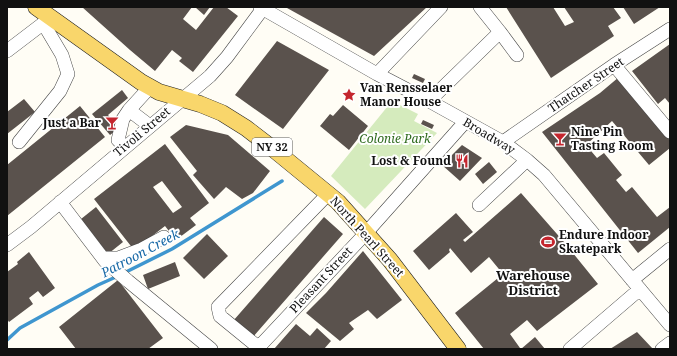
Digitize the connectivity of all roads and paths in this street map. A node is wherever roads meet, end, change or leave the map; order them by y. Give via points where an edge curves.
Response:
1 (36, 7) edge
2 (441, 7) edge
3 (480, 7) edge
4 (262, 8) edge
5 (47, 20) junction
6 (670, 29) edge
7 (500, 32) junction
8 (7, 51) edge
9 (517, 55) dead end
10 (614, 65) junction
11 (377, 74) junction
12 (150, 87) junction
13 (182, 99) junction
14 (429, 101) junction
15 (129, 110) junction
16 (465, 122) junction
17 (150, 126) junction
18 (670, 132) edge
19 (19, 142) dead end
20 (503, 142) junction
21 (125, 147) junction
22 (527, 160) junction
23 (328, 194) junction
24 (60, 202) junction
25 (479, 205) dead end
26 (366, 233) junction
27 (164, 237) dead end
28 (7, 245) edge
29 (670, 249) edge
30 (104, 260) junction
31 (636, 285) junction
32 (670, 325) edge
33 (670, 343) edge
34 (258, 348) edge
35 (211, 349) edge
36 (458, 349) edge
37 (570, 349) edge
38 (662, 349) edge

1 - 5 main road, North Pearl Street / NY 32
2 - 11 street
3 - 7 street
4 - 11 street, Broadway
4 - 13 street, Tivoli Street via 227,57 210,76
5 - 8 street
5 - 12 main road, North Pearl Street / NY 32
5 - 19 street via 68,74 60,91
6 - 10 street, Thatcher Street
7 - 9 street
7 - 14 street
10 - 18 street
10 - 20 street, Thatcher Street
11 - 14 street, Broadway
12 - 13 main road, North Pearl Street / NY 32
12 - 15 street
13 - 17 street, Tivoli Street
13 - 23 main road, North Pearl Street / NY 32 via 222,113 240,124
14 - 16 street, Broadway
15 - 17 street
15 - 21 street via 122,119 118,140
16 - 20 street, Broadway
16 - 26 street, Pleasant Street
17 - 21 street, Tivoli Street
20 - 22 street, Broadway
21 - 24 street, Tivoli Street
22 - 25 street
22 - 31 street, Broadway via 544,176
23 - 26 main road, North Pearl Street / NY 32
23 - 34 street via 218,307 220,316
24 - 28 street, Tivoli Street
24 - 30 street
26 - 34 street, Pleasant Street
26 - 36 main road, North Pearl Street / NY 32 via 390,260
27 - 30 street via 142,249
29 - 31 street
30 - 35 street
31 - 32 street, Broadway
31 - 37 street
33 - 38 street

